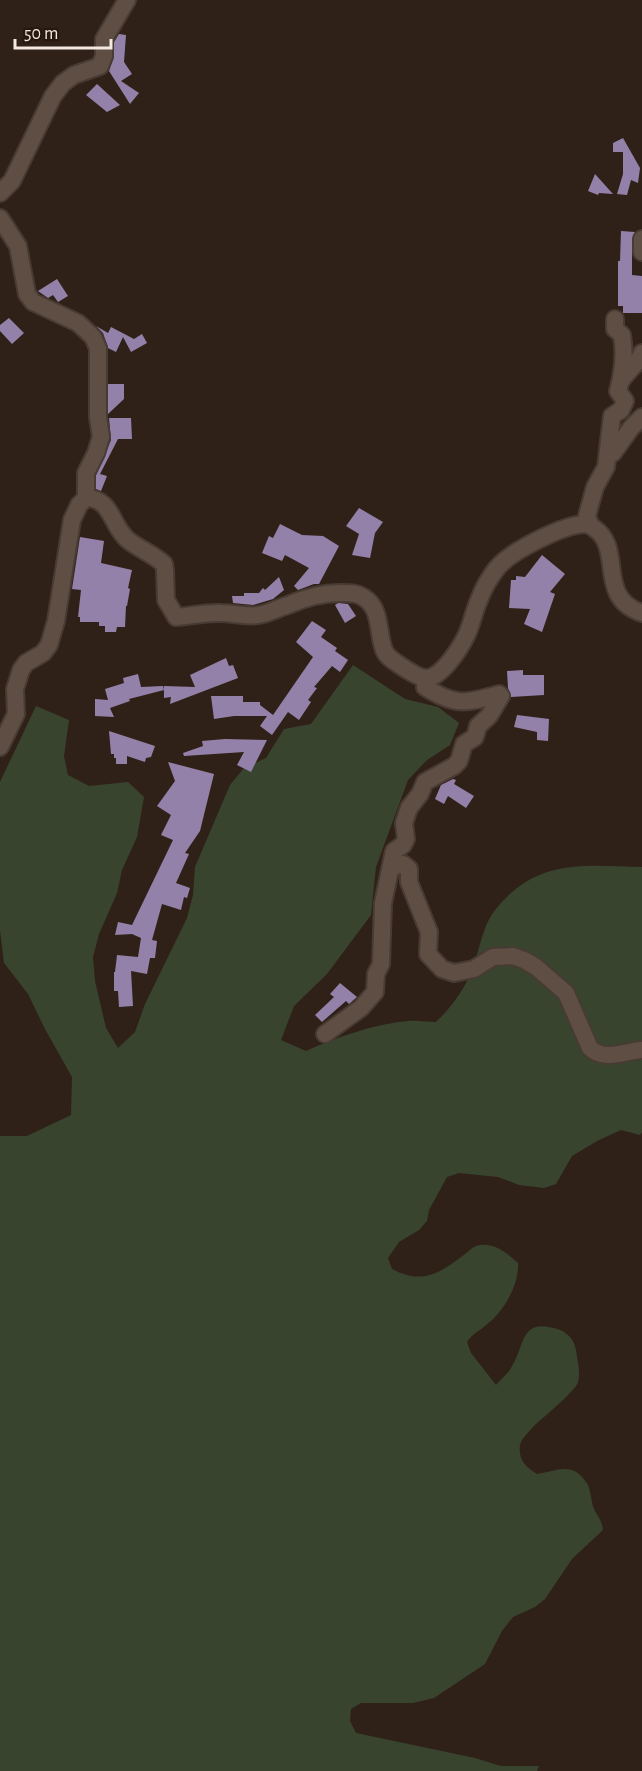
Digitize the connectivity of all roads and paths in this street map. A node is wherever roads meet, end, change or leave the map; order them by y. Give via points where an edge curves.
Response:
1 (127, 0) edge
2 (0, 193) edge
3 (0, 218) edge
4 (642, 238) edge
5 (642, 252) edge
6 (615, 319) dead end
7 (642, 353) edge
8 (620, 384) junction
9 (642, 417) edge
10 (609, 453) junction
11 (86, 498) junction
12 (590, 525) junction
13 (642, 613) edge
14 (425, 678) junction
15 (0, 747) edge
16 (392, 867) junction
17 (325, 1034) dead end
18 (642, 1050) edge

1 - 2 street via 104,39 100,66 63,83 12,181
3 - 11 street via 18,246 27,294 33,302 78,323 98,348 101,437 86,473
4 - 5 street
6 - 8 street via 615,329 622,334 623,341
7 - 8 street
8 - 10 street via 618,391 625,401 612,416
9 - 10 street
10 - 12 street via 587,516
11 - 14 street via 102,501 120,532 164,564 165,600 176,617 221,613 257,616 330,592 356,594 372,604 389,658
11 - 15 street via 72,520 50,645 21,670 15,688 16,714
12 - 13 street via 604,537 616,592 624,603
12 - 14 street via 546,536 498,568 479,599 466,637 452,660
14 - 16 street via 425,687 445,699 463,702 501,696 475,736 464,744 459,761 421,788 404,823 406,839 394,851
16 - 17 street via 383,903 381,964 375,992 361,1008
16 - 18 street via 403,864 409,869 409,882 429,932 428,954 442,969 453,974 464,972 493,957 524,960 566,993 595,1052 608,1056

